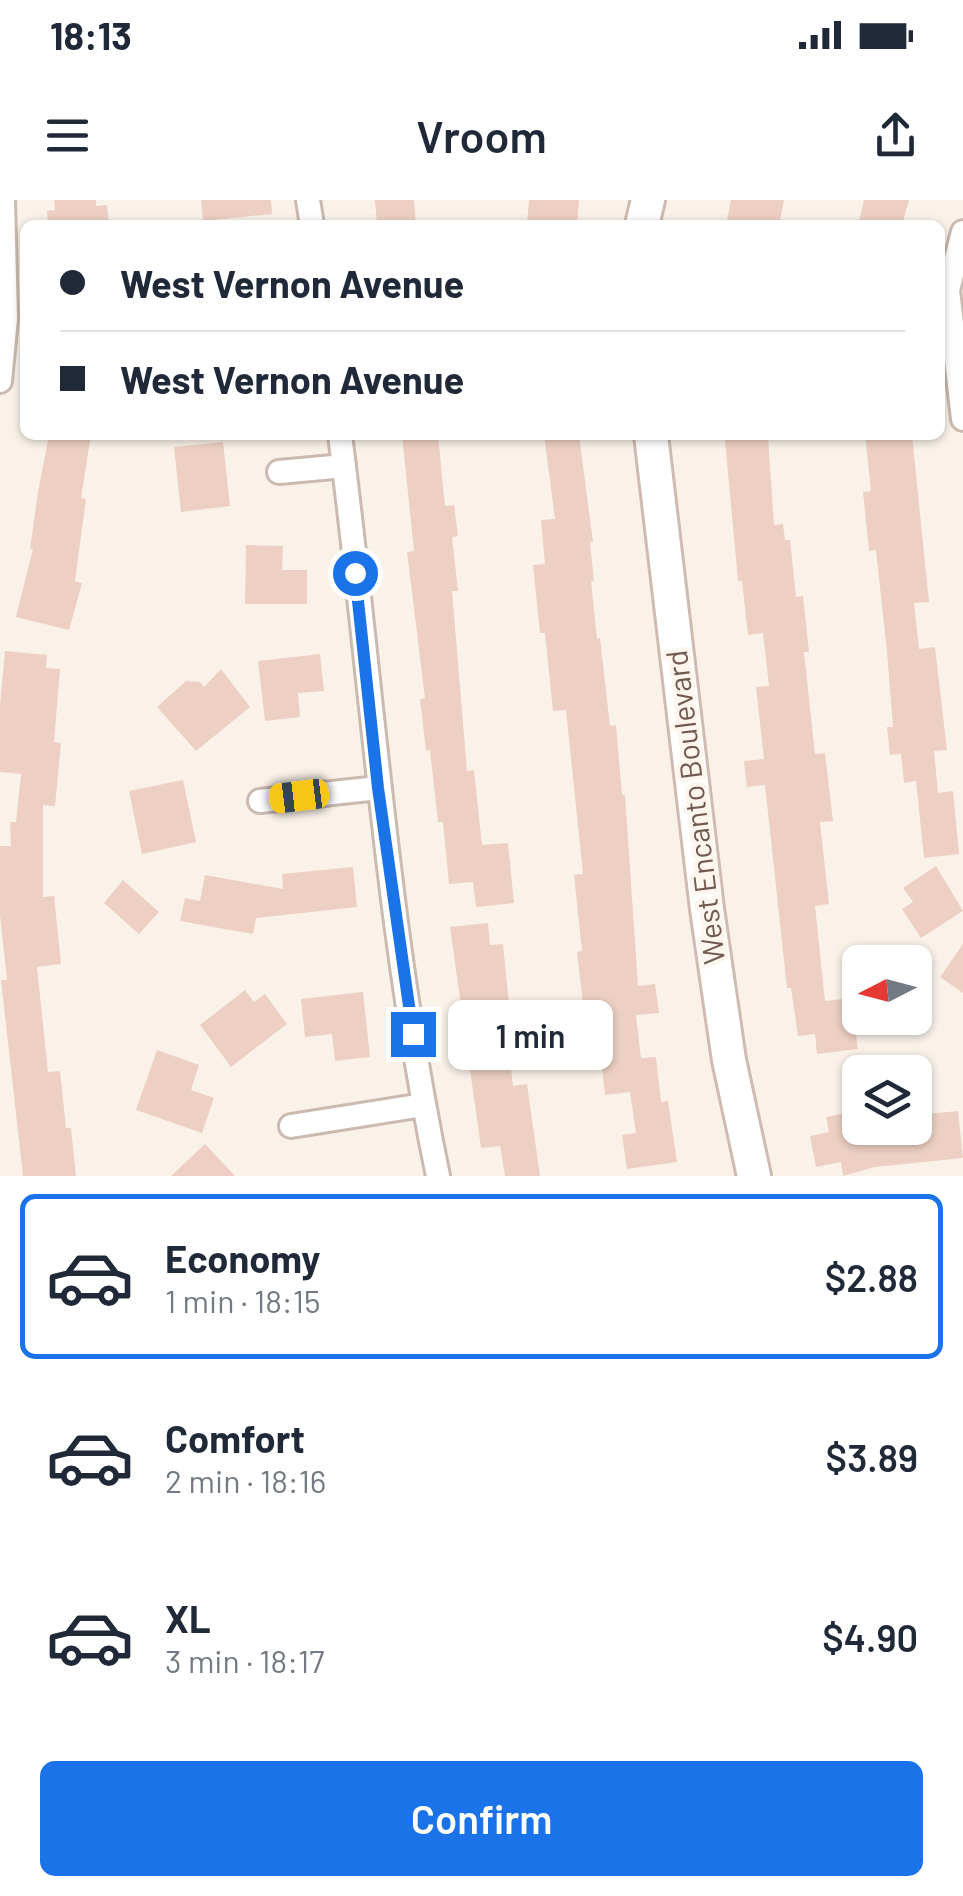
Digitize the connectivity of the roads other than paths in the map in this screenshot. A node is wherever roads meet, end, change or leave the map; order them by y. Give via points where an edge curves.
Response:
1 (3, 200) edge
2 (963, 232) edge
3 (0, 382) edge
4 (963, 419) edge
5 (341, 440) edge
6 (652, 440) edge
7 (344, 466) junction
8 (279, 472) dead end
9 (378, 788) junction
10 (260, 801) dead end
11 (423, 1105) junction
12 (291, 1126) dead end
13 (438, 1176) edge
14 (754, 1176) edge

1 - 3 street
2 - 4 street via 948,290
5 - 7 street
6 - 14 street, West Encanto Boulevard via 706,910
7 - 8 street
7 - 9 street
9 - 10 street
9 - 11 street
11 - 12 street
11 - 13 street

